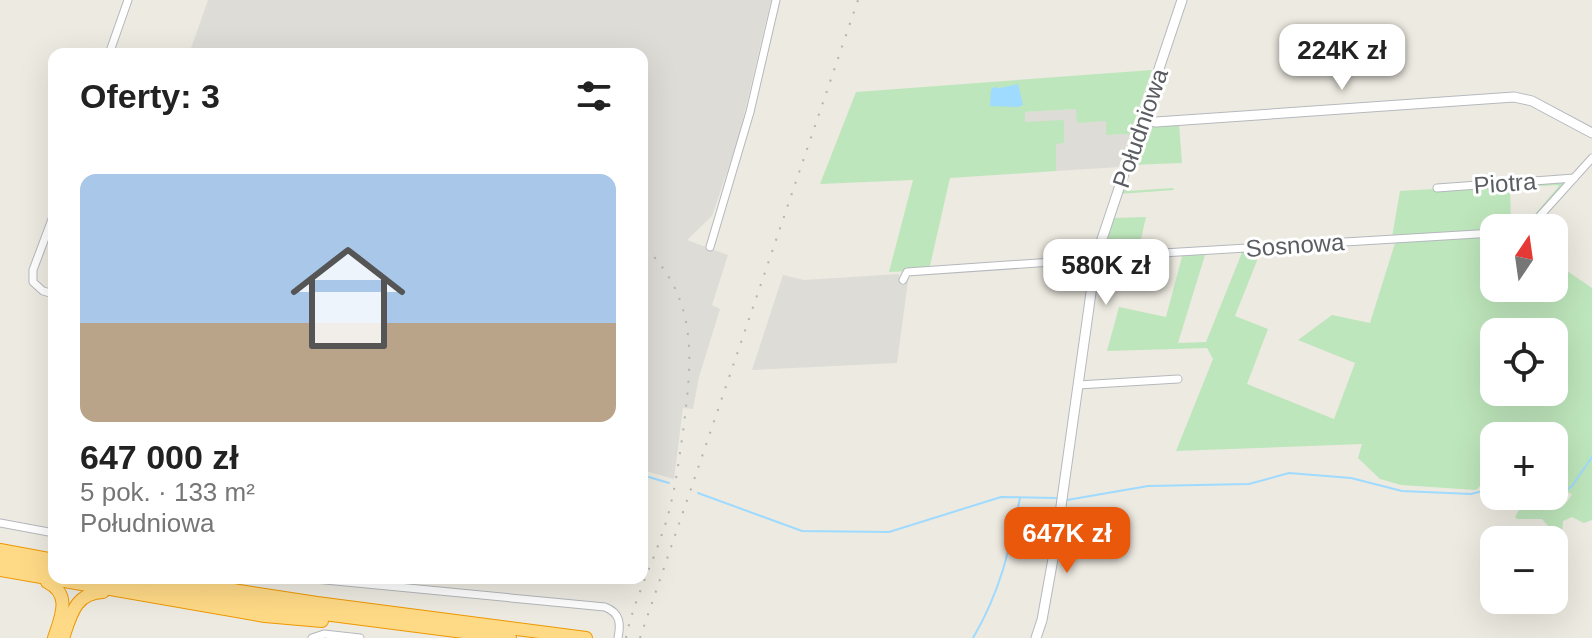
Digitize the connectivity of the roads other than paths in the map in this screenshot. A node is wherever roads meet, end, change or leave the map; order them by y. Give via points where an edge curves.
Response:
1 (128, 0) edge
2 (776, 0) edge
3 (1182, 0) edge
4 (111, 48) edge
5 (1143, 120) junction
6 (1592, 133) edge
7 (1592, 158) edge
8 (1574, 178) junction
9 (1437, 188) dead end
10 (1542, 214) edge
11 (48, 230) edge
12 (1480, 234) edge
13 (710, 247) dead end
14 (1096, 258) junction
15 (903, 280) dead end
16 (48, 292) edge
17 (1178, 379) dead end
18 (1078, 385) junction
19 (0, 523) edge
20 (48, 532) edge
21 (0, 550) edge
22 (48, 559) edge
23 (0, 560) edge
24 (48, 568) edge
25 (0, 570) edge
26 (36, 577) junction
27 (48, 579) edge
28 (48, 583) edge
29 (51, 584) edge
30 (75, 584) edge
31 (140, 584) edge
32 (195, 584) edge
33 (366, 584) edge
34 (114, 591) junction
35 (390, 623) junction
36 (1036, 637) edge
37 (54, 638) edge
38 (63, 638) edge
39 (312, 638) edge
40 (360, 638) edge
41 (510, 638) edge
42 (586, 638) edge
43 (618, 638) edge

1 - 4 street
2 - 13 street
3 - 5 street, Południowa
5 - 6 street via 1514,97
5 - 14 street, Południowa
7 - 8 street
8 - 9 street, Piotra
8 - 10 street
11 - 16 street via 33,270 33,282
12 - 14 street, Sosnowa
14 - 15 street, Sosnowa via 907,272
14 - 18 street, Południowa
17 - 18 street
18 - 36 street, Południowa
19 - 20 street
21 - 22 highway
23 - 24 highway
25 - 26 highway
26 - 27 highway
26 - 28 highway
29 - 37 highway via 63,598
30 - 34 highway
31 - 35 highway
32 - 42 highway
33 - 43 street via 605,607 618,617
34 - 35 highway via 279,617
34 - 38 highway via 78,601
35 - 41 highway
39 - 40 street

